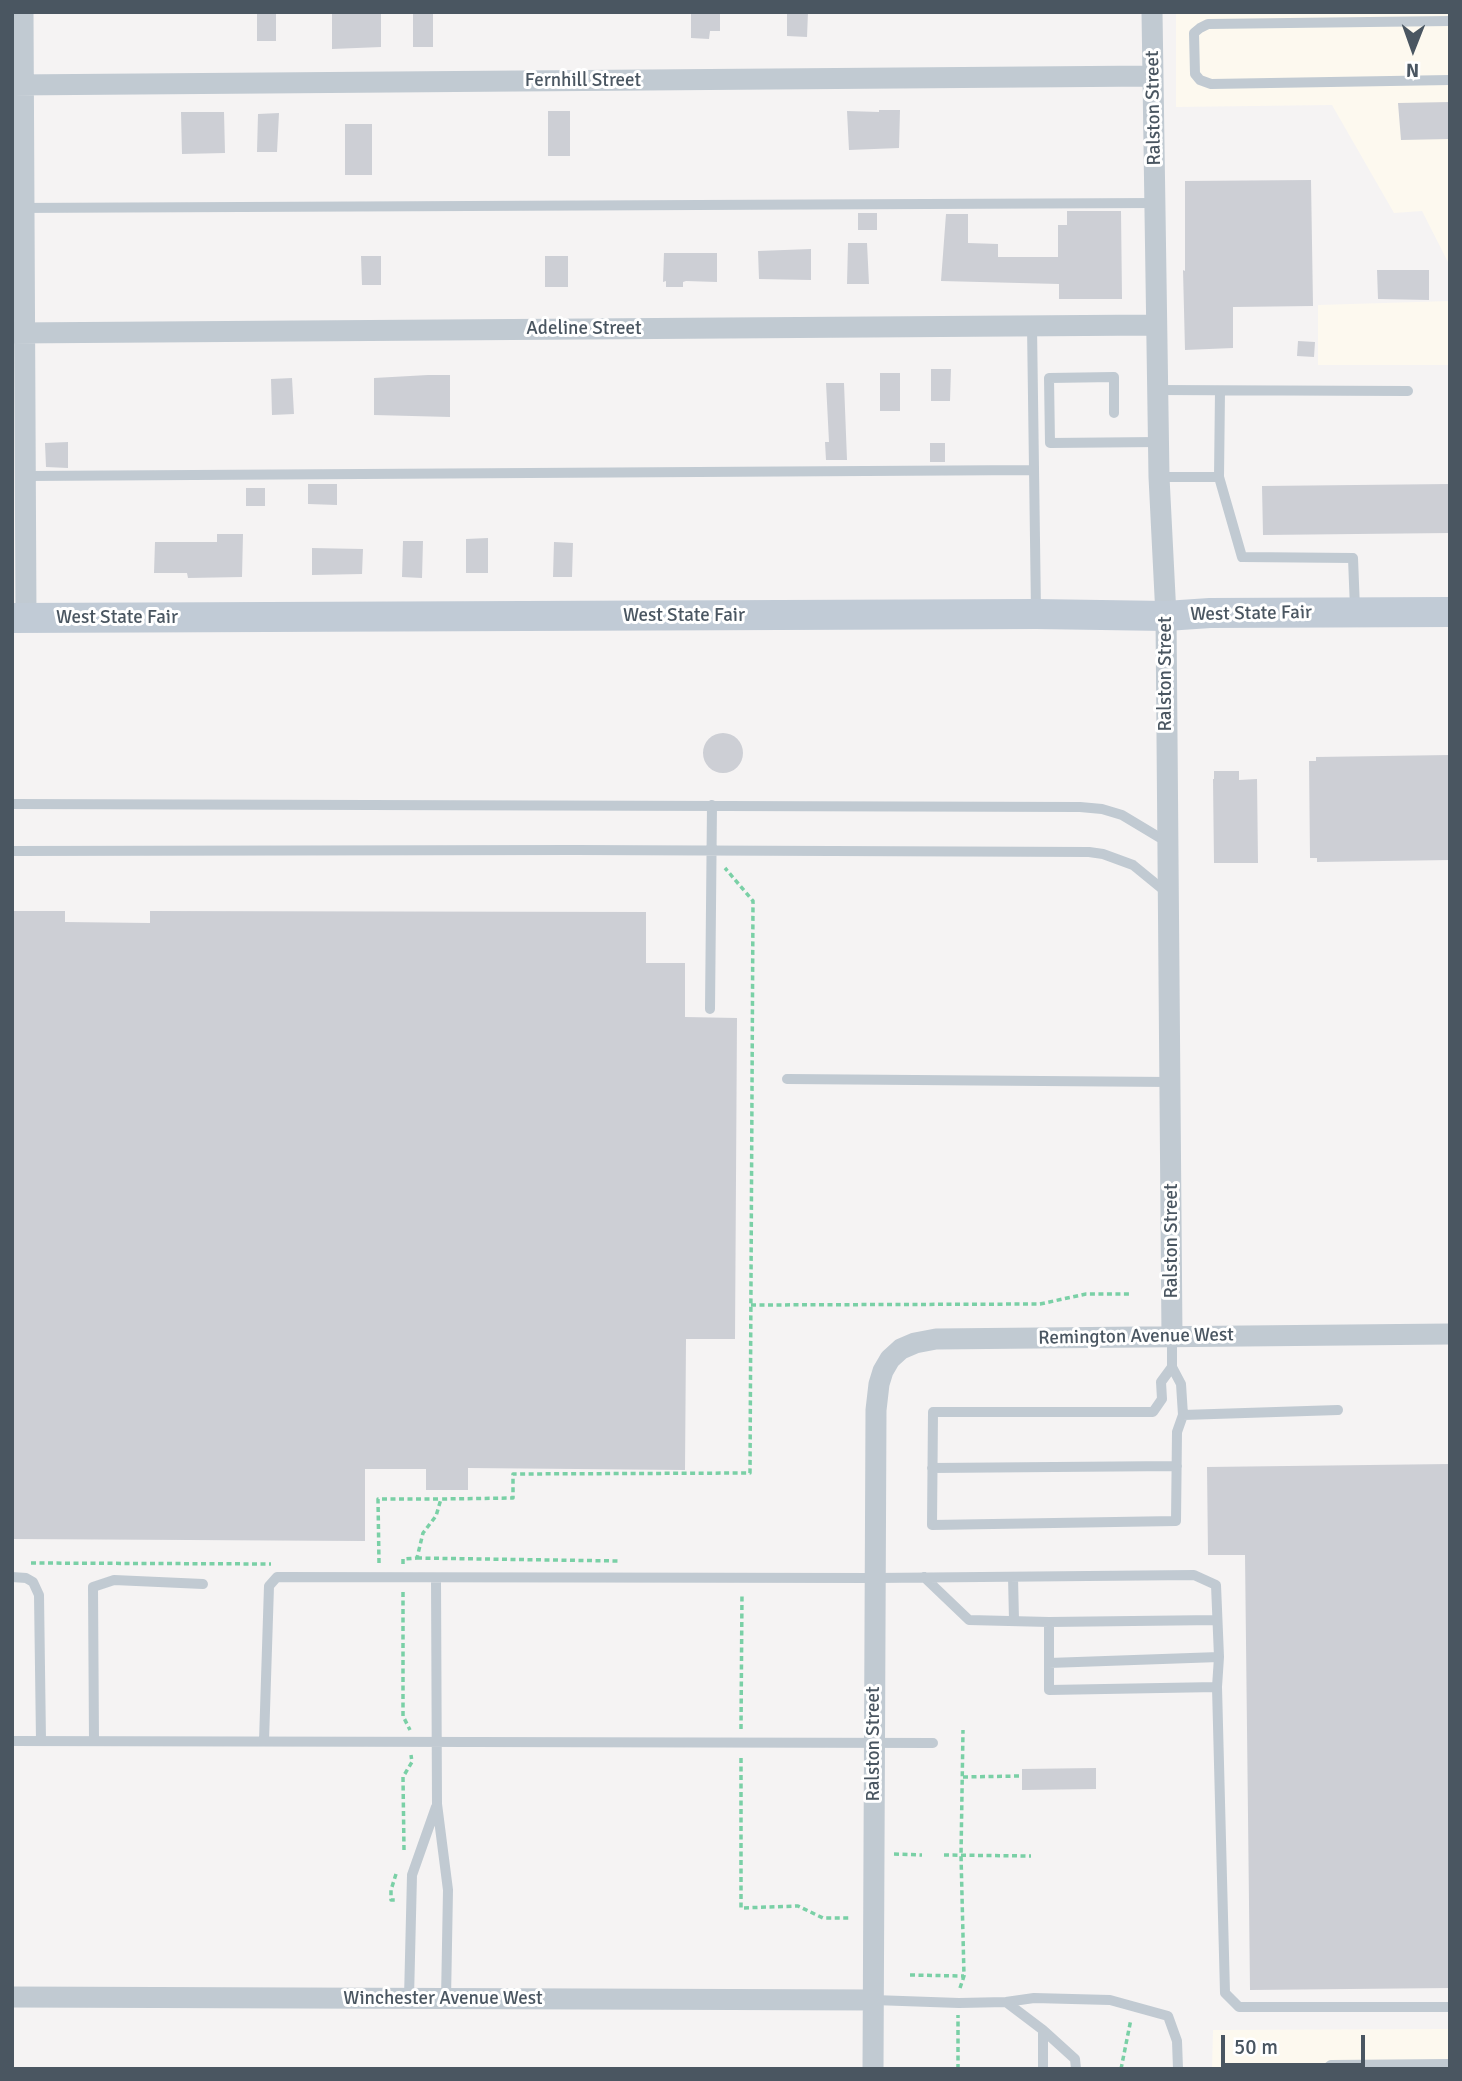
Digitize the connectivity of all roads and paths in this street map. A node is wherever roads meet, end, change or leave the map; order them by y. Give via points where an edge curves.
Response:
1 (23, 12) edge
2 (1153, 12) edge
3 (1450, 21) edge
4 (1153, 76) junction
5 (1450, 80) edge
6 (18, 85) edge
7 (1155, 202) junction
8 (18, 208) edge
9 (1157, 325) junction
10 (1032, 326) junction
11 (18, 333) edge
12 (1157, 390) junction
13 (1220, 391) junction
14 (1408, 391) dead end
15 (1114, 413) dead end
16 (1158, 442) junction
17 (1034, 470) junction
18 (25, 477) junction
19 (1159, 477) junction
20 (1219, 477) junction
21 (1356, 612) junction
22 (1450, 612) edge
23 (1036, 614) junction
24 (1166, 616) junction
25 (19, 618) edge
26 (12, 804) edge
27 (712, 805) junction
28 (1167, 842) junction
29 (711, 850) junction
30 (12, 852) edge
31 (1167, 893) junction
32 (710, 1009) dead end
33 (787, 1079) dead end
34 (1170, 1082) junction
35 (1130, 1293) dead end
36 (1450, 1334) edge
37 (1172, 1337) junction
38 (1172, 1367) junction
39 (1338, 1410) dead end
40 (1183, 1415) junction
41 (876, 1418) joint
42 (1177, 1466) junction
43 (932, 1468) junction
44 (441, 1499) dead end
45 (417, 1558) dead end
46 (631, 1561) dead end
47 (26, 1563) dead end
48 (284, 1564) dead end
49 (379, 1564) dead end
50 (12, 1577) edge
51 (925, 1577) junction
52 (1013, 1577) junction
53 (436, 1578) junction
54 (742, 1578) junction
55 (875, 1578) junction
56 (203, 1584) dead end
57 (1014, 1620) junction
58 (1217, 1620) junction
59 (1049, 1622) junction
60 (1219, 1657) junction
61 (1049, 1663) junction
62 (1217, 1687) junction
63 (963, 1730) dead end
64 (12, 1741) edge
65 (41, 1741) junction
66 (94, 1741) junction
67 (264, 1741) junction
68 (437, 1742) junction
69 (741, 1742) junction
70 (874, 1743) junction
71 (933, 1743) dead end
72 (1021, 1776) dead end
73 (962, 1777) junction
74 (437, 1804) junction
75 (894, 1854) dead end
76 (922, 1855) dead end
77 (944, 1855) dead end
78 (961, 1855) junction
79 (1031, 1856) dead end
80 (849, 1918) dead end
81 (910, 1975) dead end
82 (964, 1976) junction
83 (958, 1994) dead end
84 (12, 1997) edge
85 (409, 1998) junction
86 (446, 1999) junction
87 (874, 2000) junction
88 (1006, 2003) junction
89 (1450, 2007) edge
90 (958, 2013) dead end
91 (1131, 2019) dead end
92 (1043, 2030) junction
93 (1450, 2064) edge
94 (873, 2069) edge
95 (958, 2069) edge
96 (1043, 2069) edge
97 (1076, 2069) edge
98 (1121, 2069) edge
99 (1178, 2069) edge
100 (1326, 2069) edge

1 - 6 street
2 - 4 street, Ralston Street
3 - 5 lane via 1208,24 1194,33 1195,74 1211,83
4 - 6 street, Fernhill Street
4 - 7 street, Ralston Street
6 - 8 street
7 - 8 lane
7 - 9 street, Ralston Street
8 - 11 street
9 - 10 street, Adeline Street
9 - 12 street, Ralston Street
10 - 11 street, Adeline Street
10 - 17 lane
11 - 18 street
12 - 13 lane
12 - 16 street, Ralston Street
13 - 14 lane
13 - 20 lane
15 - 16 lane via 1114,377 1049,378 1050,443
16 - 19 street, Ralston Street
17 - 18 lane
17 - 23 lane
18 - 25 street
19 - 20 lane
19 - 24 street, Ralston Street
20 - 21 lane via 1242,556 1353,558
21 - 22 street, West State Fair
21 - 24 street, West State Fair
23 - 24 street, West State Fair
23 - 25 street, West State Fair
24 - 28 street, Ralston Street
26 - 27 lane
27 - 28 lane via 1080,807 1122,814
27 - 29 lane
28 - 31 street, Ralston Street
29 - 30 lane
29 - 31 lane via 1103,853 1133,865
29 - 32 lane
29 - 35 path via 753,901 751,1305 1040,1304 1086,1294
31 - 34 street, Ralston Street
33 - 34 lane
34 - 37 street, Ralston Street
36 - 37 street, Remington Avenue West
37 - 38 lane
37 - 41 street, Remington Avenue West via 915,1343 901,1349 883,1371
38 - 40 lane via 1181,1384
38 - 43 lane via 1161,1382 1162,1399 1153,1412 933,1412
39 - 40 lane
40 - 42 lane via 1177,1432
41 - 55 street, Ralston Street
42 - 43 lane
42 - 43 lane via 1176,1521 932,1525
44 - 49 path via 378,1499
45 - 46 path
47 - 48 path
50 - 65 lane via 33,1582 40,1595
51 - 52 lane
51 - 55 lane
51 - 57 lane via 970,1620
52 - 57 lane
52 - 58 lane via 1194,1576 1216,1586
53 - 54 lane
53 - 67 lane via 277,1577 269,1586
53 - 68 lane
54 - 55 lane
54 - 69 path
55 - 70 street, Ralston Street
56 - 66 lane via 114,1580 93,1587
57 - 59 lane
58 - 59 lane
58 - 60 lane
59 - 61 lane
60 - 61 lane
60 - 62 lane
61 - 62 lane via 1049,1690
62 - 89 lane via 1225,1993 1239,2007
63 - 73 path
64 - 65 lane
65 - 66 lane
66 - 67 lane
67 - 68 lane
68 - 69 lane
68 - 74 lane
69 - 70 lane
69 - 80 path via 741,1908 798,1906 822,1918
70 - 71 lane
70 - 87 street, Ralston Street
72 - 73 path
73 - 78 path
74 - 85 lane via 412,1875
74 - 86 lane via 447,1890
75 - 76 path
77 - 78 path
78 - 79 path
78 - 82 path
81 - 82 path
82 - 83 path
84 - 85 street, Winchester Avenue West
85 - 86 street, Winchester Avenue West
86 - 87 street, Winchester Avenue West
87 - 88 lane
87 - 94 street, Ralston Street
88 - 92 lane
88 - 99 lane via 1034,1998 1110,2000 1168,2016 1177,2041
90 - 95 path
91 - 98 path
92 - 96 lane
92 - 97 lane via 1075,2059
93 - 100 lane via 1331,2065

